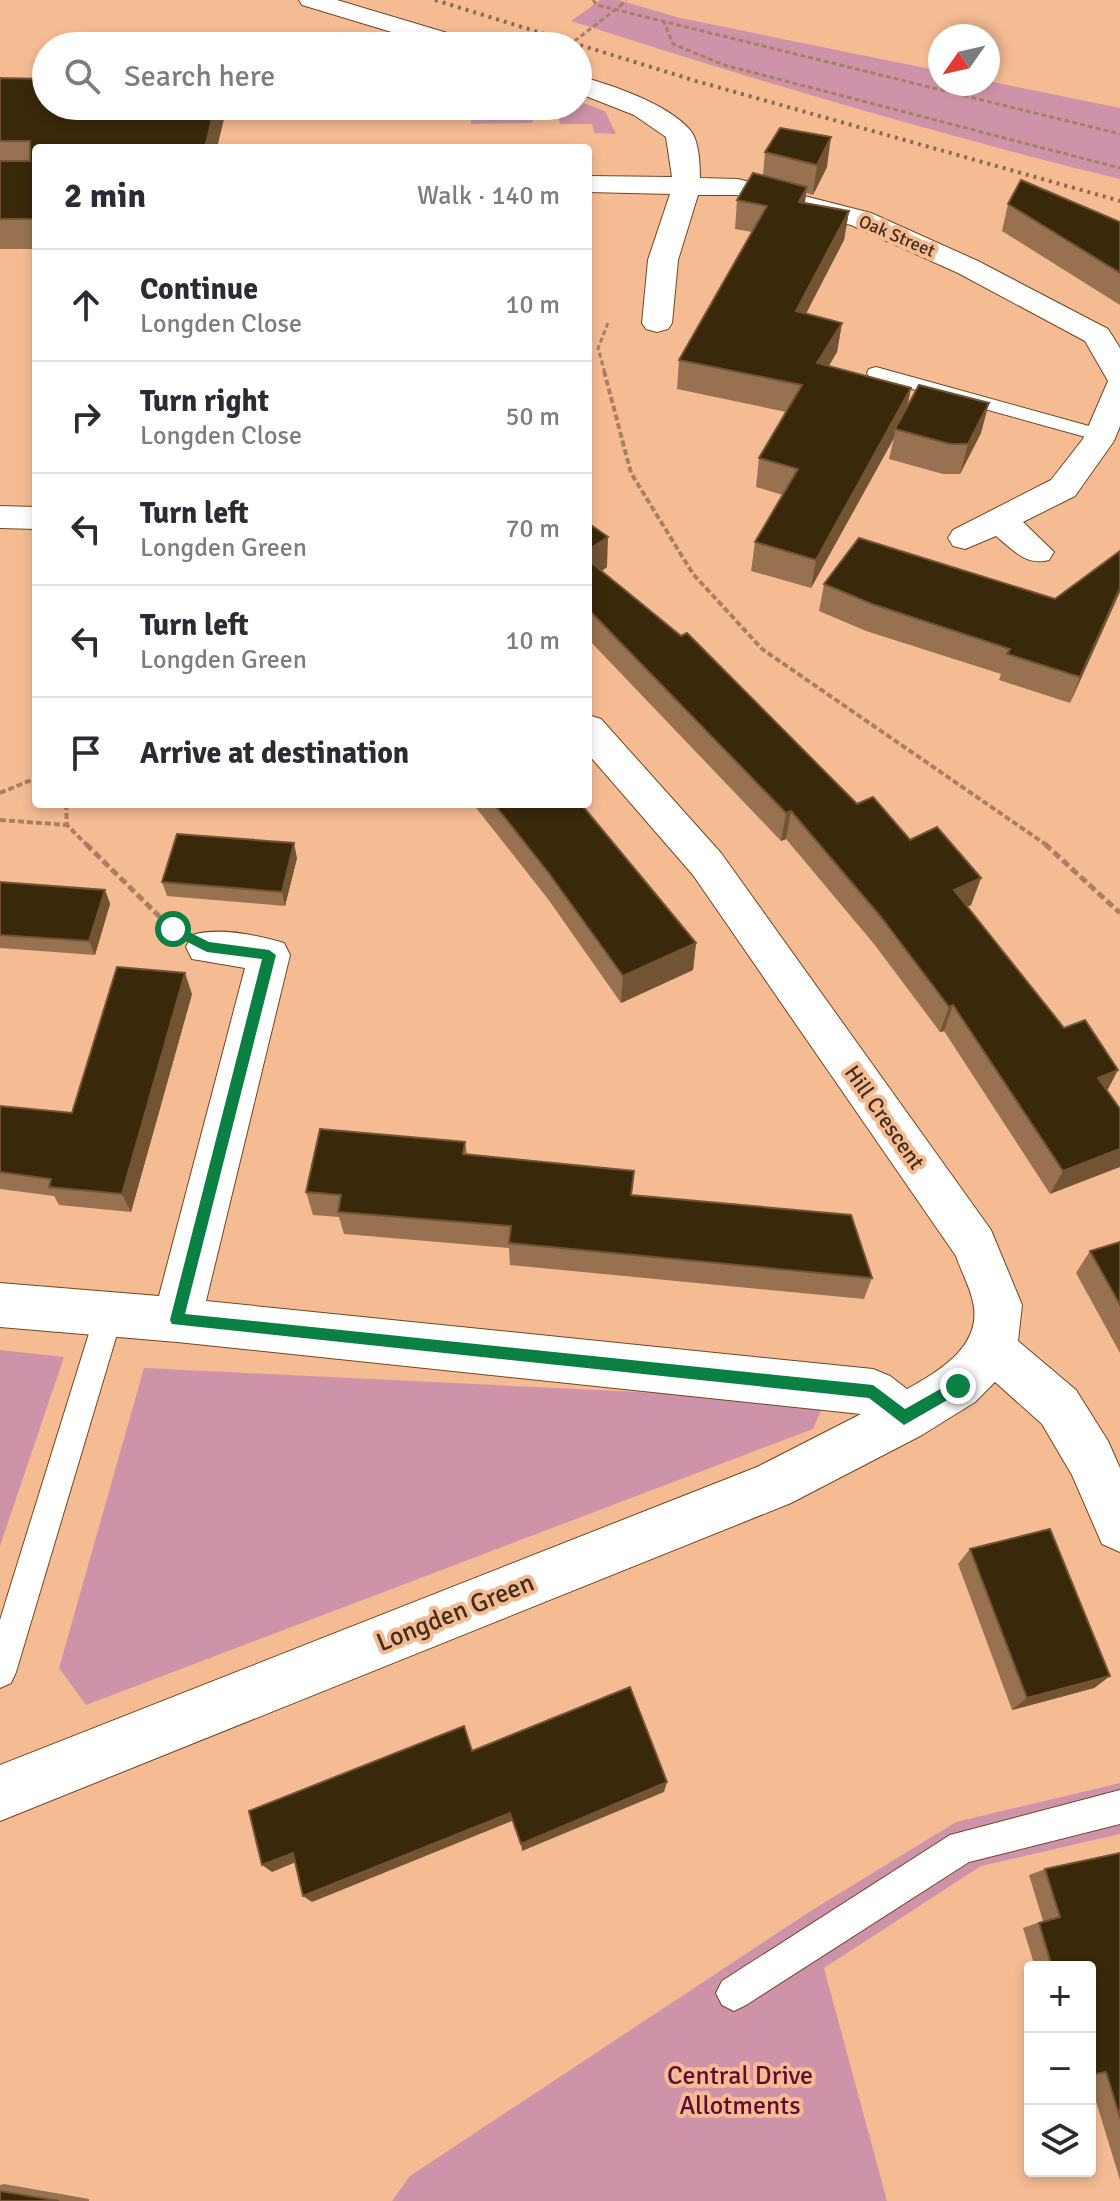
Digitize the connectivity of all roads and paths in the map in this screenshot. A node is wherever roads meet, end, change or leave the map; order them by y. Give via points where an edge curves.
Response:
1 (311, 0) edge
2 (593, 0) edge
3 (626, 0) edge
4 (663, 19) junction
5 (418, 32) edge
6 (586, 32) edge
7 (592, 89) edge
8 (1120, 134) edge
9 (1120, 168) edge
10 (592, 184) edge
11 (686, 184) junction
12 (609, 322) dead end
13 (657, 323) dead end
14 (876, 373) dead end
15 (1120, 375) edge
16 (1120, 387) edge
17 (1100, 435) junction
18 (0, 517) edge
19 (32, 518) edge
20 (1000, 521) junction
21 (965, 538) dead end
22 (1037, 552) dead end
23 (592, 734) edge
24 (32, 780) edge
25 (0, 793) edge
26 (66, 808) edge
27 (0, 820) edge
28 (67, 825) junction
29 (1120, 913) edge
30 (207, 947) joint
31 (0, 1305) edge
32 (109, 1314) junction
33 (177, 1320) junction
34 (993, 1350) junction
35 (904, 1418) junction
36 (1120, 1526) edge
37 (0, 1672) edge
38 (0, 1793) edge
39 (1120, 1807) edge
40 (734, 1993) dead end

1 - 5 street
2 - 4 path
3 - 6 path, bridge
4 - 8 path
4 - 9 path via 673,44 724,65
7 - 11 street via 643,109 679,134
10 - 11 street, Oak Street
11 - 13 street via 663,260
11 - 15 street, Oak Street via 738,187 861,219 968,267 1097,335
12 - 29 path via 598,348 631,473 693,574 762,649 1053,849
14 - 17 lane
16 - 17 street
17 - 20 street via 1063,488
18 - 19 street
20 - 21 street
20 - 22 street
23 - 34 street, Hill Crescent via 707,864 975,1245 998,1305
24 - 25 path
26 - 28 path
27 - 28 path
28 - 30 path via 173,929
30 - 33 street via 269,955
31 - 32 street
32 - 33 street
32 - 37 lane
33 - 35 street via 873,1392
34 - 35 street, Longden Green via 958,1386
34 - 36 street via 1059,1407 1090,1458
35 - 38 street, Longden Green via 773,1485
39 - 40 lane via 962,1847

